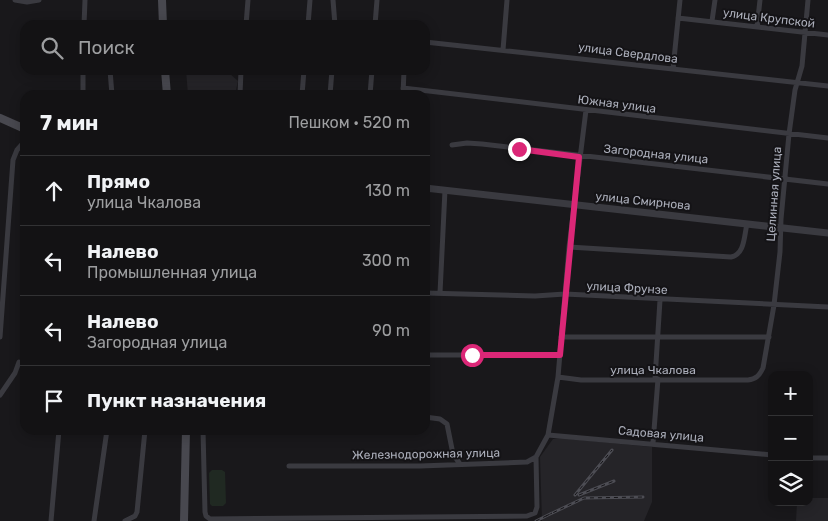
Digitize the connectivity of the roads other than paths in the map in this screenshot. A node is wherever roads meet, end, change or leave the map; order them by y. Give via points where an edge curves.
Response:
1 (15, 0) edge
2 (39, 0) edge
3 (85, 0) edge
4 (162, 0) edge
5 (248, 0) edge
6 (310, 0) edge
7 (333, 0) edge
8 (377, 0) edge
9 (507, 0) edge
10 (680, 0) edge
11 (715, 0) edge
12 (760, 0) edge
13 (808, 0) edge
14 (678, 18) junction
15 (84, 20) edge
16 (163, 20) edge
17 (246, 20) edge
18 (308, 20) edge
19 (335, 20) edge
20 (375, 20) edge
21 (712, 21) junction
22 (757, 27) junction
23 (804, 32) junction
24 (828, 35) edge
25 (430, 43) edge
26 (503, 50) junction
27 (673, 69) junction
28 (83, 75) edge
29 (110, 75) edge
30 (166, 75) edge
31 (241, 75) edge
32 (304, 75) edge
33 (332, 75) edge
34 (372, 75) edge
35 (404, 75) edge
36 (798, 83) junction
37 (828, 86) edge
38 (403, 88) joint
39 (83, 90) edge
40 (112, 90) edge
41 (167, 90) edge
42 (240, 90) edge
43 (302, 90) edge
44 (330, 90) edge
45 (370, 90) edge
46 (420, 90) edge
47 (430, 91) edge
48 (586, 110) junction
49 (0, 118) edge
50 (20, 127) edge
51 (789, 134) junction
52 (828, 138) edge
53 (452, 145) dead end
54 (20, 147) edge
55 (579, 157) junction
56 (784, 179) junction
57 (828, 184) edge
58 (430, 188) edge
59 (445, 190) junction
60 (574, 205) junction
61 (747, 224) junction
62 (781, 228) junction
63 (828, 233) edge
64 (569, 247) junction
65 (430, 293) edge
66 (440, 294) junction
67 (565, 294) junction
68 (660, 300) junction
69 (774, 305) junction
70 (828, 307) edge
71 (659, 336) junction
72 (0, 337) edge
73 (561, 337) junction
74 (769, 337) junction
75 (430, 355) edge
76 (560, 355) junction
77 (19, 362) dead end
78 (558, 377) junction
79 (656, 379) junction
80 (748, 380) joint
81 (0, 394) edge
82 (430, 418) edge
83 (59, 435) edge
84 (106, 435) edge
85 (145, 435) edge
86 (186, 435) edge
87 (203, 435) edge
88 (548, 435) junction
89 (653, 444) junction
90 (768, 455) edge
91 (536, 457) junction
92 (813, 458) edge
93 (828, 458) edge
94 (460, 464) junction
95 (289, 466) dead end
96 (51, 521) edge
97 (94, 521) edge
98 (125, 521) edge
99 (184, 521) edge

1 - 2 street
3 - 15 street
4 - 16 main road
5 - 17 street
6 - 18 street
7 - 19 street
8 - 20 street
9 - 26 street
10 - 14 street
11 - 21 street
12 - 22 street
13 - 23 street, Целинная улица
14 - 21 street, улица Крупской
14 - 27 street
21 - 22 street, улица Крупской
22 - 23 street, улица Крупской
23 - 24 street, улица Крупской
23 - 36 street, Целинная улица
25 - 26 street, улица Свердлова
26 - 27 street, улица Свердлова
27 - 36 street, улица Свердлова
28 - 39 street
29 - 40 street
30 - 41 main road
31 - 42 street
32 - 43 street
33 - 44 street
34 - 45 street
35 - 38 street
36 - 37 street, улица Свердлова
36 - 51 street, Целинная улица
38 - 46 street, Южная улица
47 - 48 street, Южная улица
48 - 51 street, Южная улица
48 - 55 street
49 - 50 main road
51 - 52 street, Южная улица
51 - 56 street, Целинная улица
53 - 55 street, Загородная улица via 482,144
54 - 72 street via 13,160
55 - 56 street, Загородная улица
55 - 60 street
56 - 57 street, Загородная улица
56 - 62 street, Целинная улица
58 - 59 street, улица Смирнова
59 - 60 street, улица Смирнова
59 - 66 street
60 - 61 street, улица Смирнова
60 - 64 street
61 - 62 street, улица Смирнова
61 - 64 street via 742,249 730,257
62 - 63 street, улица Смирнова
62 - 69 street, Целинная улица
64 - 67 street
65 - 66 street, улица Фрунзе
66 - 67 street, улица Фрунзе
67 - 68 street, улица Фрунзе
67 - 73 street
68 - 69 street, улица Фрунзе
68 - 71 street
69 - 70 street, улица Фрунзе
69 - 74 street, Целинная улица
71 - 73 street
71 - 74 street
71 - 79 street
73 - 76 street
74 - 80 street, Целинная улица via 760,376
75 - 76 street
76 - 78 street
77 - 81 street
78 - 79 street, улица Чкалова via 581,380
78 - 88 street
79 - 80 street, улица Чкалова
79 - 89 street
82 - 94 street via 447,424 453,454
83 - 96 street
84 - 97 street
85 - 98 street via 138,506 135,516
86 - 99 main road
87 - 91 street via 205,512 210,520 527,516 535,513 537,507
88 - 89 street, Садовая улица
88 - 91 street
89 - 90 street, Садовая улица
91 - 94 street, Железнодорожная улица via 527,462
92 - 93 street
94 - 95 street, Железнодорожная улица

